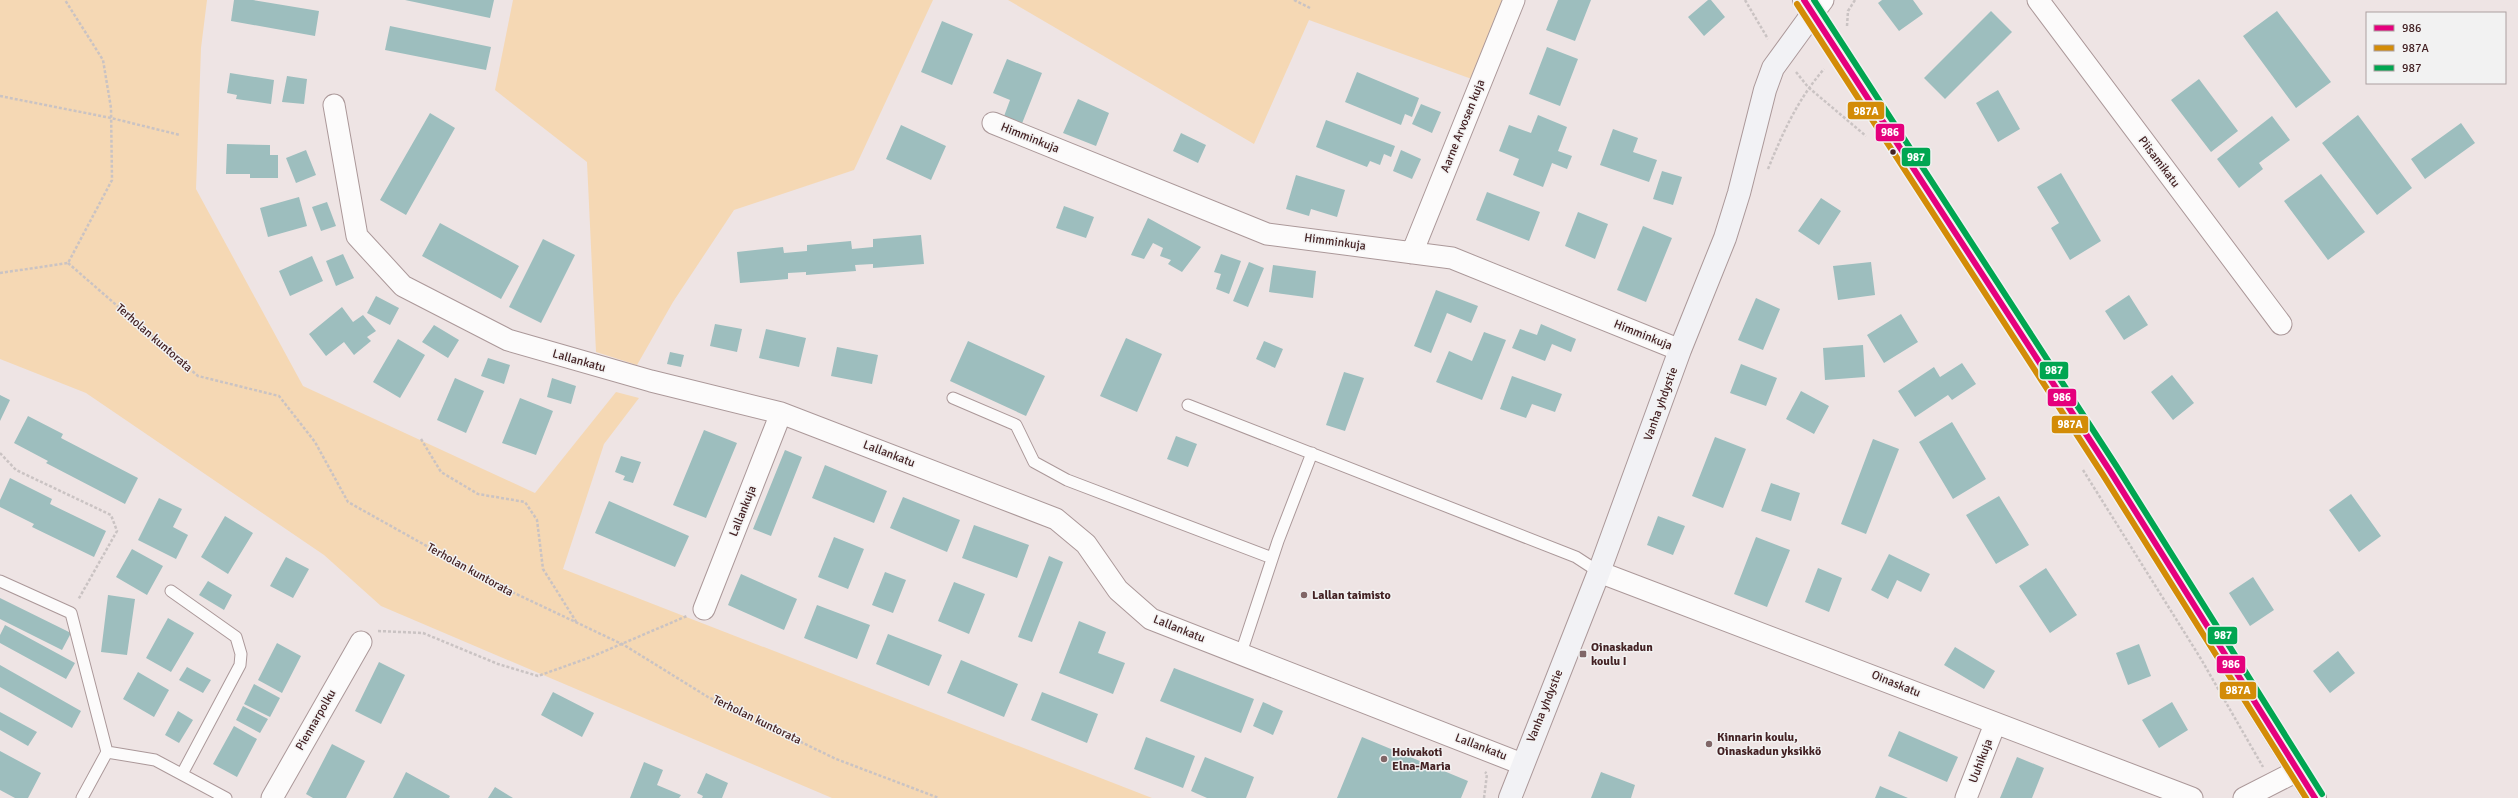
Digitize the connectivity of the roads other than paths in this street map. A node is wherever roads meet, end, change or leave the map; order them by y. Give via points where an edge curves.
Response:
1 (1514, 0) edge
2 (2038, 0) edge
3 (1813, 4) edge
4 (334, 106) dead end
5 (993, 123) dead end
6 (1412, 253) junction
7 (2281, 324) dead end
8 (1680, 350) junction
9 (953, 398) dead end
10 (1188, 405) dead end
11 (782, 413) junction
12 (1312, 453) junction
13 (1272, 558) junction
14 (1599, 572) junction
15 (0, 581) edge
16 (171, 591) dead end
17 (704, 609) road end
18 (360, 642) road end
19 (1241, 653) junction
20 (1995, 724) junction
21 (107, 752) junction
22 (1522, 764) junction
23 (2297, 770) junction
24 (182, 774) junction
25 (82, 798) edge
26 (226, 798) edge
27 (272, 798) edge
28 (1510, 798) edge
29 (1966, 798) edge
30 (2192, 798) edge
31 (2244, 798) edge
32 (2314, 798) edge

1 - 6 street, Aarne Arvosen kuja
2 - 7 street, Piisamikatu
3 - 8 street, Vanha yhdystie via 1773,68 1764,90 1737,201 1725,238
3 - 23 street
4 - 11 street, Lallankatu via 357,236 403,286 508,340 651,382
5 - 6 street, Himminkuja via 1267,234
6 - 8 street, Himminkuja via 1452,258
8 - 14 street, Vanha yhdystie
9 - 13 lane via 1016,425 1034,462 1067,480
10 - 12 lane
11 - 17 street, Lallankuja
11 - 19 street, Lallankatu via 1056,519 1086,544 1118,590 1151,619
12 - 13 lane
12 - 14 lane via 1576,557
13 - 19 lane
14 - 20 street, Oinaskatu
14 - 22 street, Vanha yhdystie
15 - 21 lane via 70,613
16 - 24 lane via 236,637 241,654 240,665
18 - 27 street, Piennarpolku
19 - 22 street, Lallankatu
20 - 29 street, Uuhikuja
20 - 30 street, Oinaskatu
21 - 24 lane via 155,760
21 - 25 lane
22 - 28 street, Vanha yhdystie
23 - 31 street via 2273,785
23 - 32 street
24 - 26 lane

